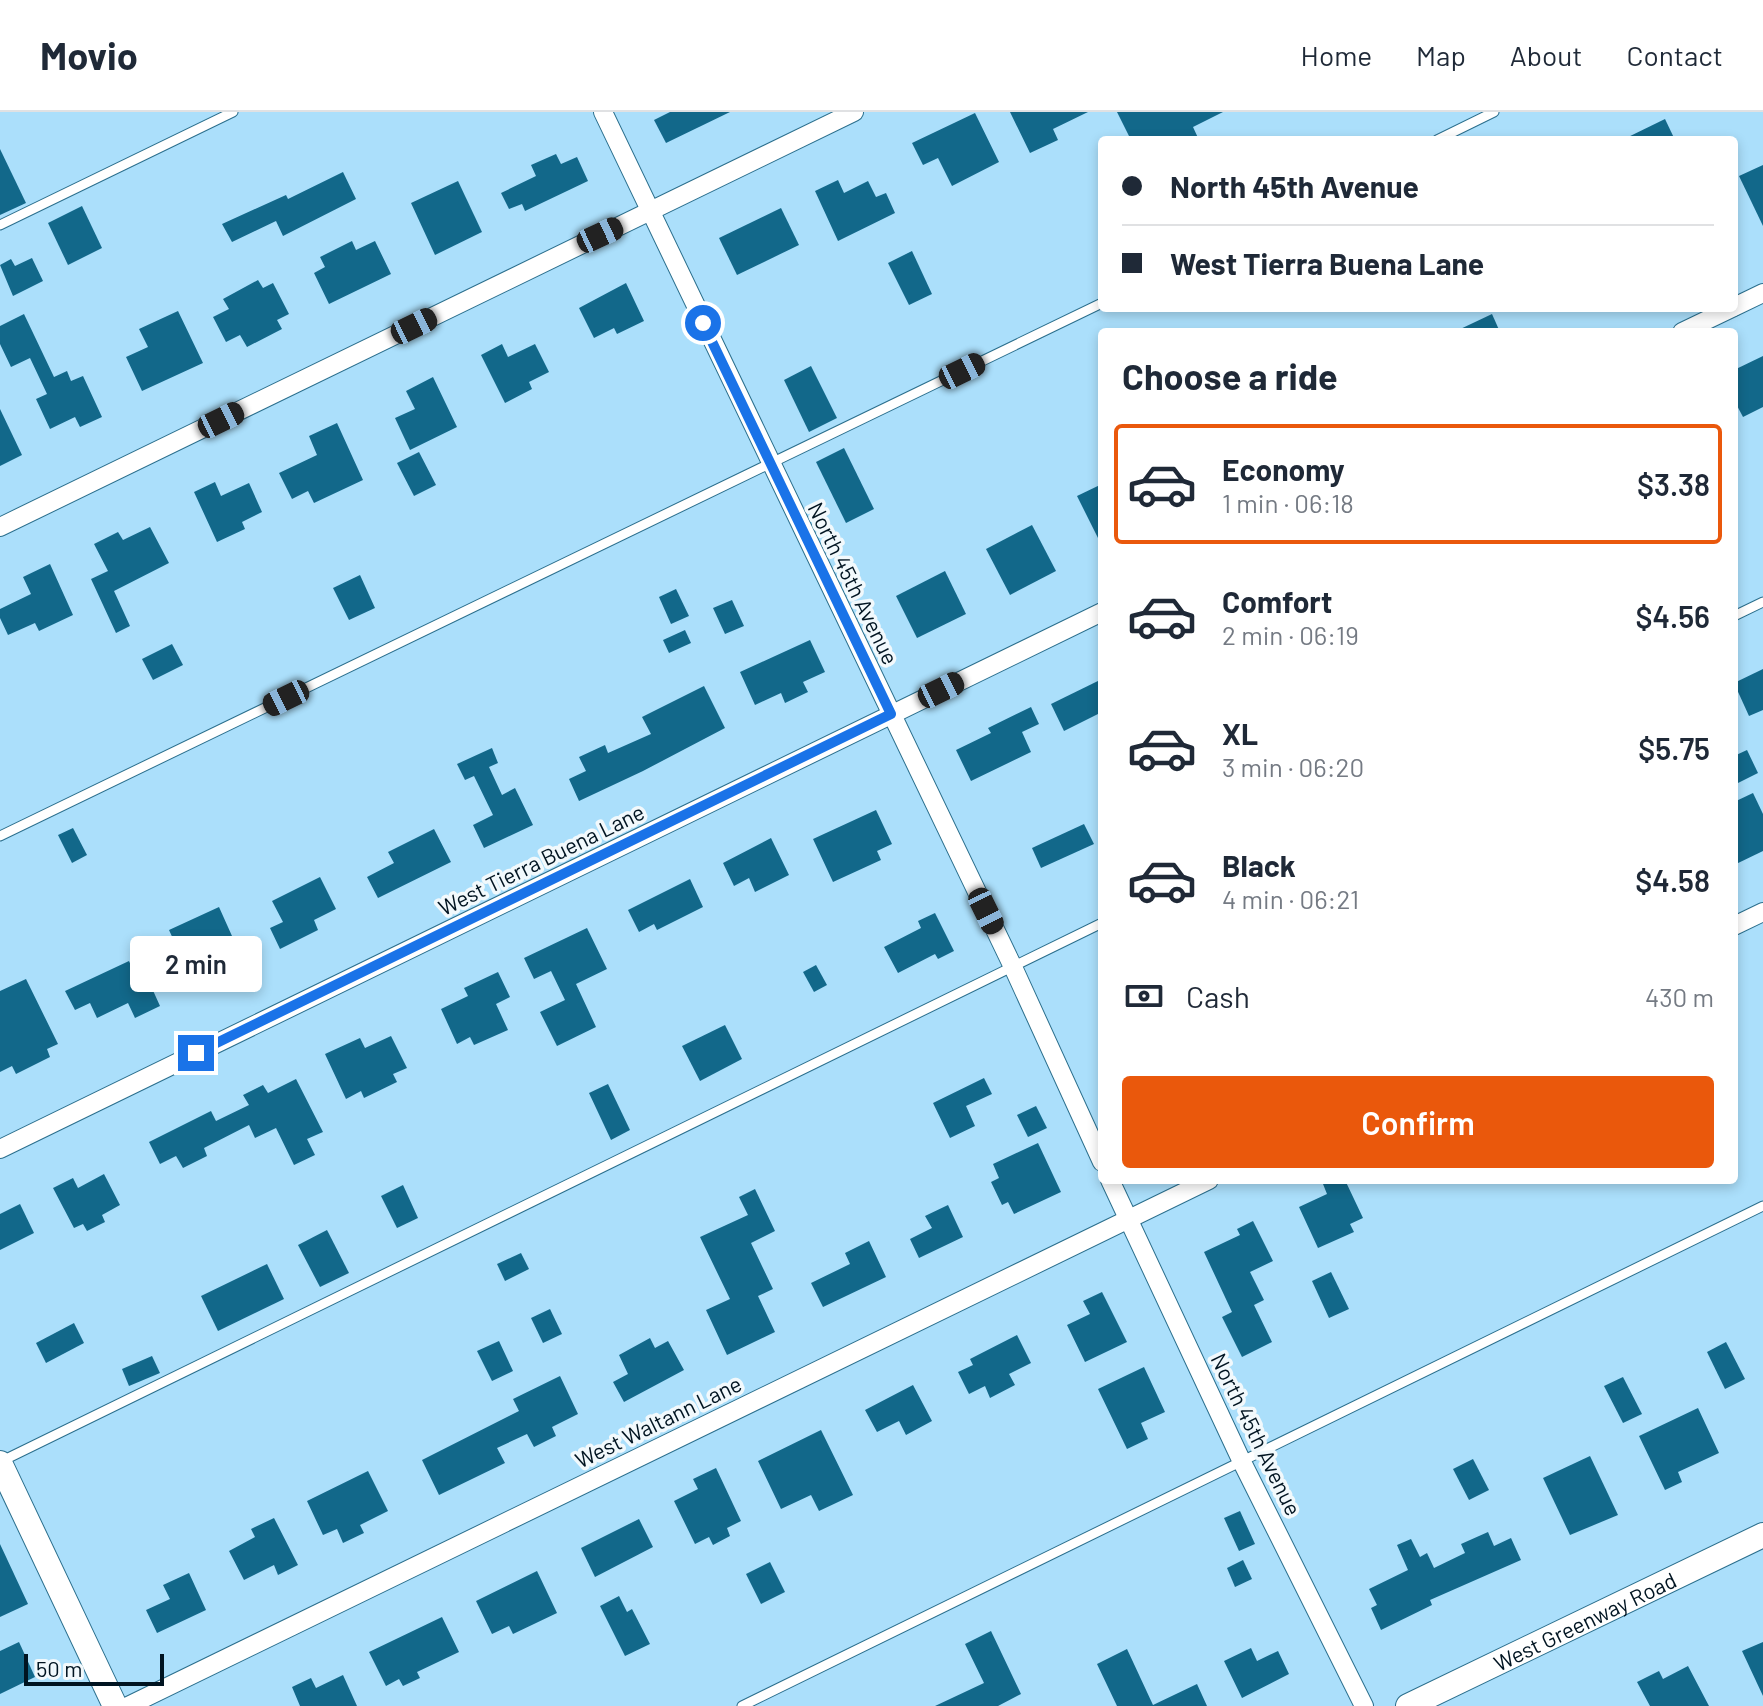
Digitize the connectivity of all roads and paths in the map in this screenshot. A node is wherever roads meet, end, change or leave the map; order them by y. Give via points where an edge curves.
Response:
1 (233, 112) edge
2 (603, 112) edge
3 (854, 112) edge
4 (1494, 112) edge
5 (1445, 136) edge
6 (650, 211) junction
7 (0, 225) edge
8 (1763, 293) edge
9 (1098, 305) edge
10 (1738, 305) edge
11 (1723, 312) edge
12 (1690, 328) edge
13 (770, 464) junction
14 (0, 527) edge
15 (1763, 602) edge
16 (1098, 614) edge
17 (1738, 614) edge
18 (891, 714) junction
19 (0, 836) edge
20 (1763, 912) edge
21 (1738, 924) edge
22 (1098, 925) edge
23 (1013, 967) junction
24 (0, 1149) edge
25 (1098, 1153) edge
26 (1112, 1184) edge
27 (1201, 1184) edge
28 (1763, 1206) edge
29 (1128, 1219) junction
30 (0, 1462) edge
31 (1242, 1462) junction
32 (1763, 1535) edge
33 (115, 1706) edge
34 (128, 1706) edge
35 (742, 1706) edge
36 (1364, 1706) edge
37 (1408, 1706) edge

1 - 7 lane
2 - 6 street, North 45th Avenue
3 - 6 street
4 - 5 lane
6 - 13 street, North 45th Avenue
6 - 14 street
8 - 10 street
9 - 13 lane
11 - 12 street
13 - 18 street, North 45th Avenue
13 - 19 lane
15 - 17 lane
16 - 18 street, West Tierra Buena Lane
18 - 23 street, North 45th Avenue
18 - 24 street, West Tierra Buena Lane
20 - 21 street
22 - 23 lane
23 - 25 street, North 45th Avenue
23 - 30 lane
26 - 29 street, North 45th Avenue
27 - 29 street, West Waltann Lane
28 - 31 lane
29 - 31 street, North 45th Avenue
29 - 34 street, West Waltann Lane
30 - 33 main road
31 - 35 lane
31 - 36 street, North 45th Avenue
32 - 37 main road, West Greenway Road

